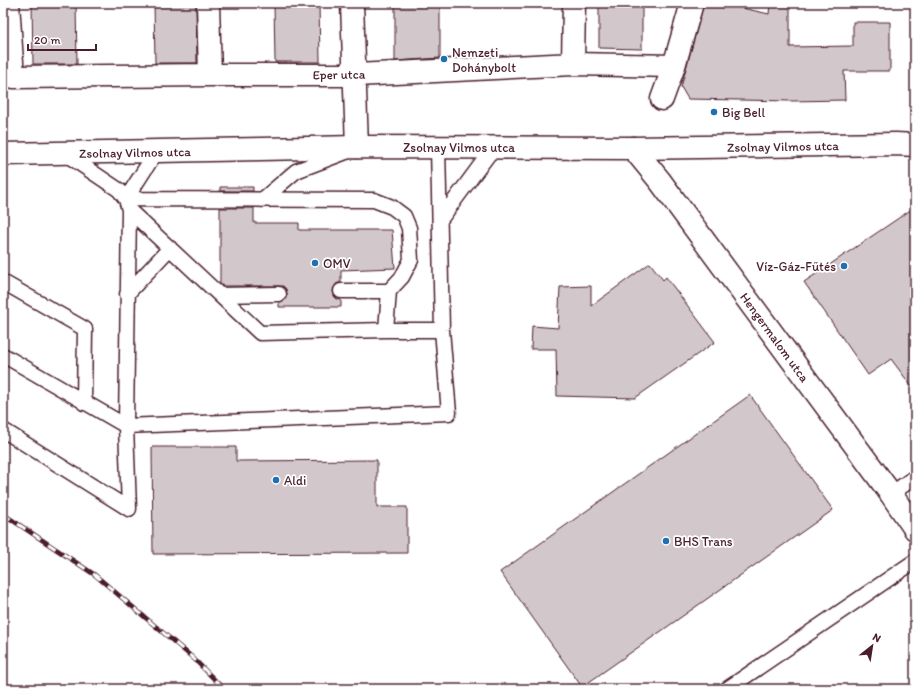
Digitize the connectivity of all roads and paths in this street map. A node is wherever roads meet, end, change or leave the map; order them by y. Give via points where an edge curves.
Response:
1 (8, 3) edge
2 (208, 3) edge
3 (352, 3) edge
4 (574, 3) edge
5 (692, 3) edge
6 (573, 64) junction
7 (674, 66) junction
8 (210, 75) junction
9 (356, 75) junction
10 (662, 99) dead end
11 (915, 145) edge
12 (357, 147) junction
13 (438, 147) junction
14 (494, 147) junction
15 (633, 148) junction
16 (156, 152) junction
17 (64, 153) junction
18 (3, 154) edge
19 (262, 200) junction
20 (128, 204) junction
21 (440, 220) junction
22 (170, 248) junction
23 (3, 282) edge
24 (389, 291) junction
25 (341, 292) dead end
26 (127, 294) junction
27 (279, 294) dead end
28 (220, 295) junction
29 (386, 330) junction
30 (442, 330) junction
31 (3, 355) edge
32 (84, 403) junction
33 (126, 426) junction
34 (3, 430) edge
35 (915, 477) edge
36 (891, 494) junction
37 (915, 529) edge
38 (915, 561) edge
39 (727, 689) edge

1 - 8 street, Eper utca via 13,77
2 - 8 street
3 - 9 street
4 - 6 street
5 - 7 street
6 - 7 street, Eper utca
6 - 9 street, Eper utca
7 - 10 street
8 - 9 street, Eper utca
9 - 12 street
11 - 15 street, Zsolnay Vilmos utca
12 - 13 street, Zsolnay Vilmos utca
12 - 16 street, Zsolnay Vilmos utca
12 - 19 lane via 296,171
13 - 14 street, Zsolnay Vilmos utca
13 - 21 lane
14 - 15 street, Zsolnay Vilmos utca
14 - 21 lane
15 - 36 street, Hengermalom utca
16 - 17 street, Zsolnay Vilmos utca
16 - 20 lane
17 - 18 street, Zsolnay Vilmos utca
17 - 20 lane via 119,190
19 - 20 lane
19 - 24 lane via 374,200 392,207 404,216 409,228 410,260 402,277
20 - 22 lane
20 - 26 lane
21 - 30 lane
22 - 26 lane
22 - 28 lane
23 - 32 lane via 85,329
24 - 25 lane
24 - 29 lane
26 - 33 lane
27 - 28 lane
28 - 29 lane via 260,333
29 - 30 lane
30 - 33 lane via 448,413
31 - 32 lane
32 - 33 lane
33 - 34 lane via 129,509
35 - 36 lane
36 - 37 street, Hengermalom utca
38 - 39 lane

